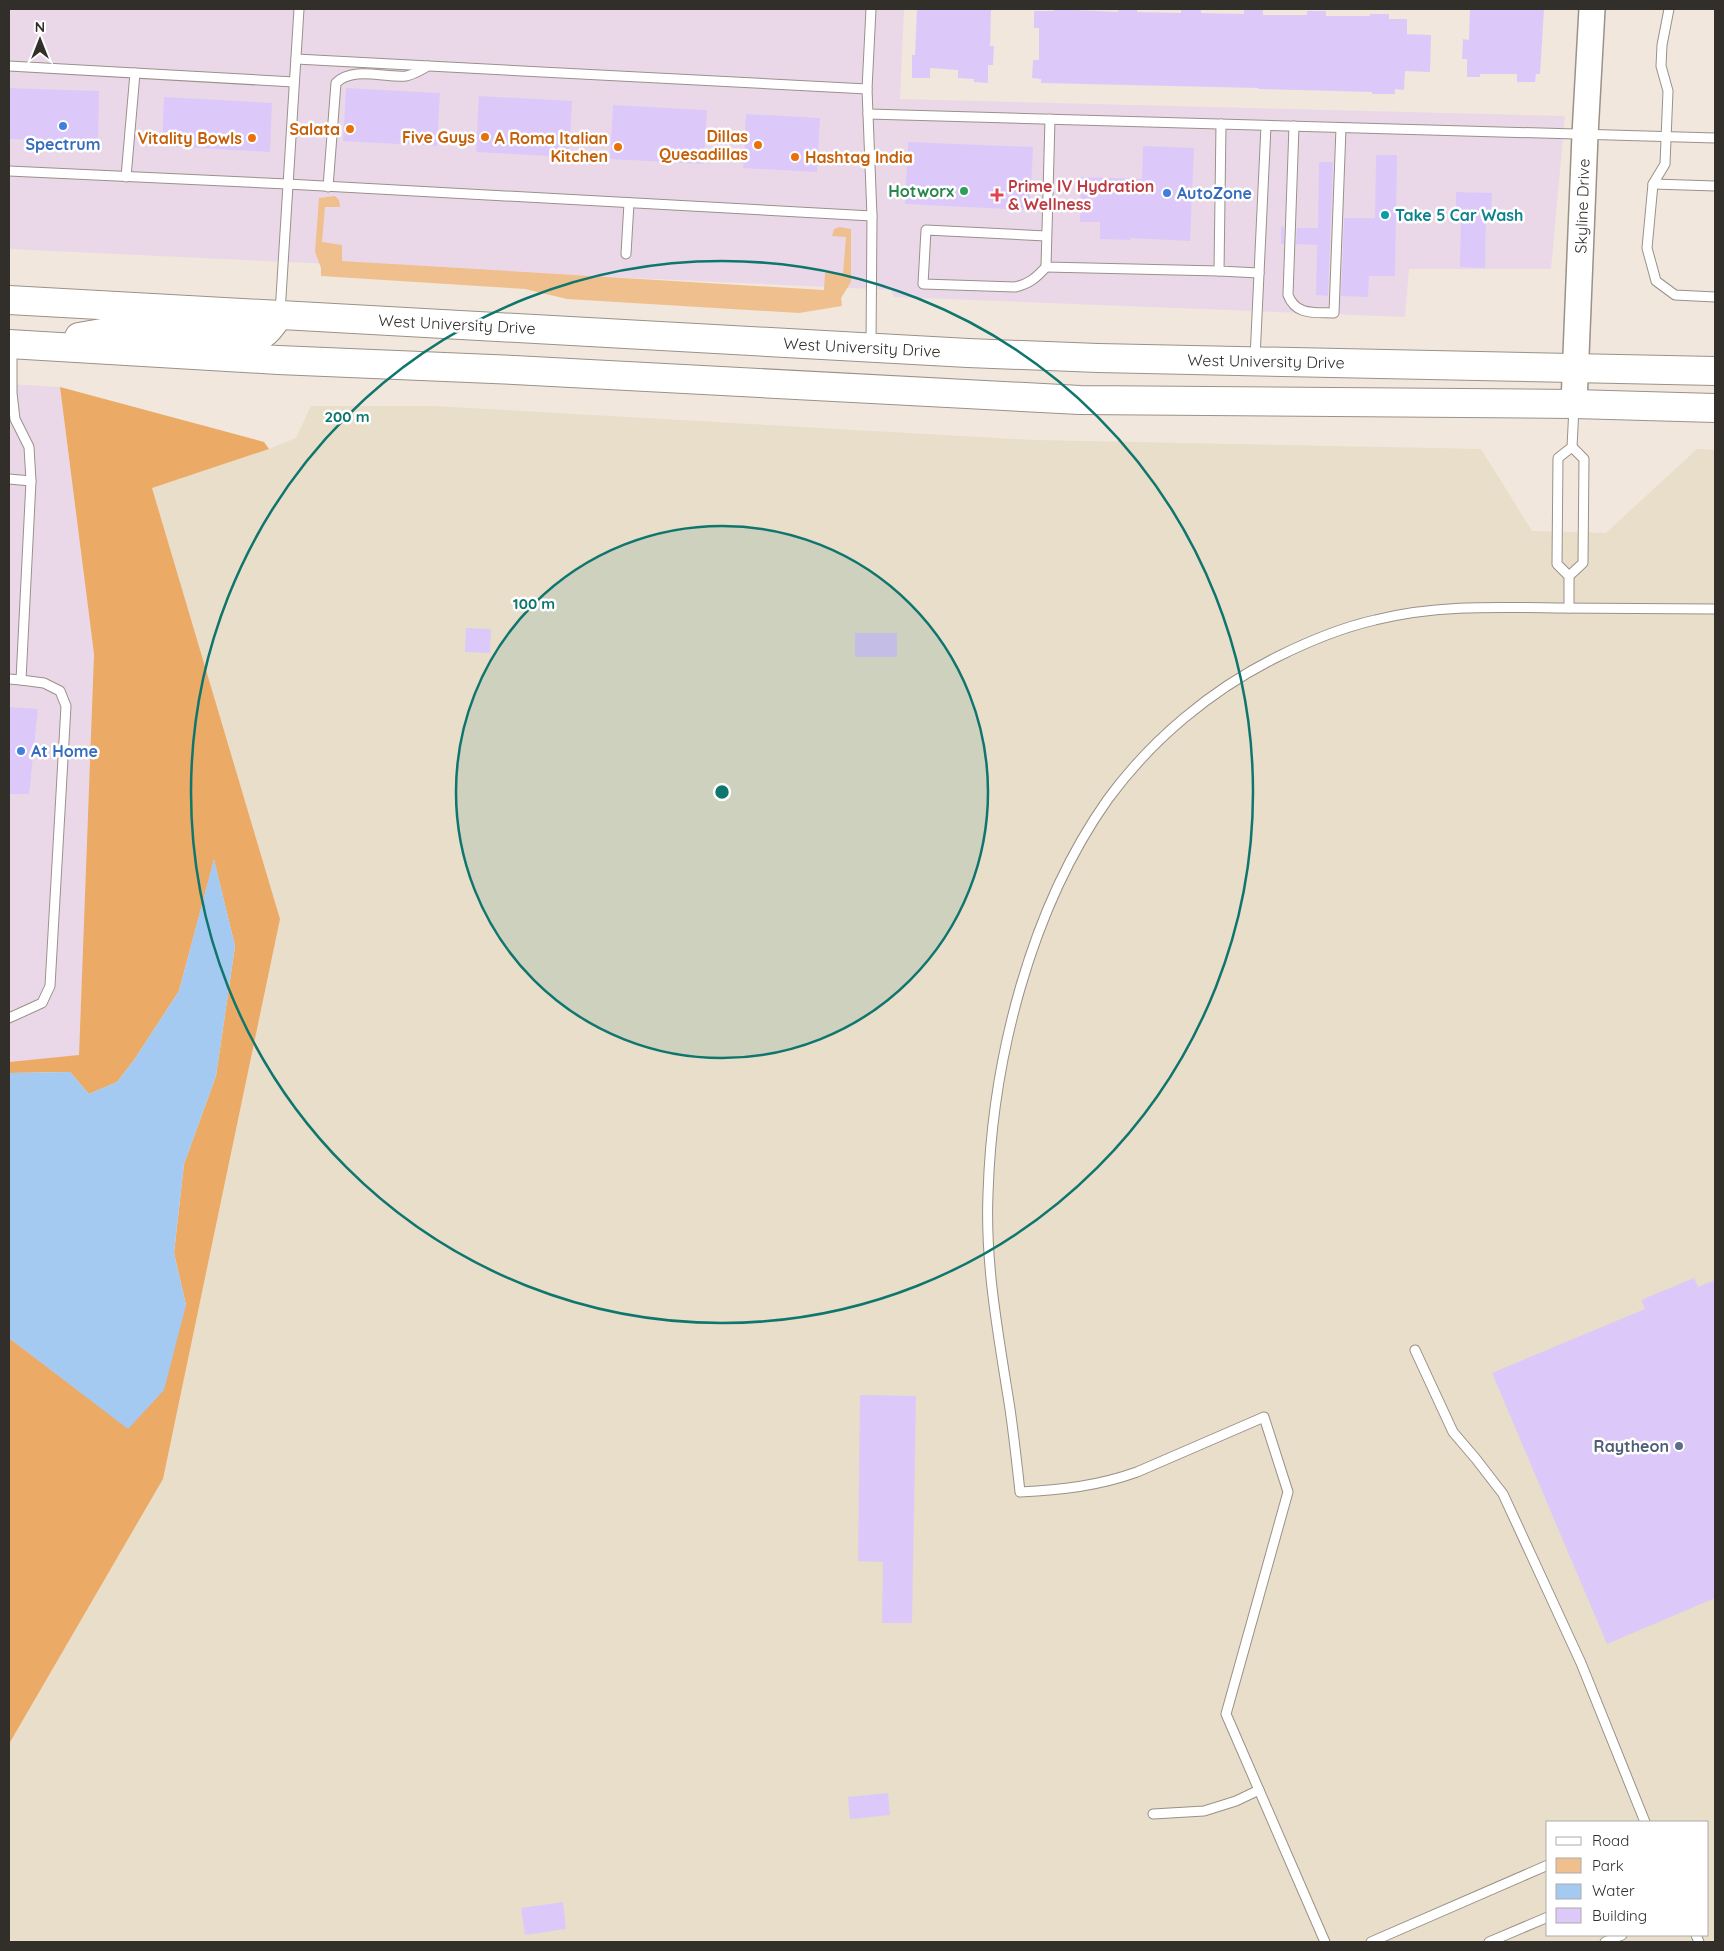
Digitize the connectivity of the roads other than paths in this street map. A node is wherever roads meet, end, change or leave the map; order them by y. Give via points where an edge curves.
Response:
1 (299, 9) edge
2 (870, 9) edge
3 (1592, 9) edge
4 (1669, 9) edge
5 (296, 59) junction
6 (9, 66) edge
7 (428, 66) junction
8 (135, 73) junction
9 (294, 82) junction
10 (867, 88) junction
11 (868, 114) junction
12 (1050, 120) junction
13 (1221, 124) junction
14 (1266, 126) junction
15 (1294, 126) junction
16 (1341, 128) junction
17 (1585, 135) junction
18 (1667, 136) junction
19 (1715, 138) edge
20 (9, 171) edge
21 (126, 177) junction
22 (287, 184) junction
23 (1653, 184) junction
24 (1715, 186) edge
25 (328, 187) junction
26 (629, 203) junction
27 (872, 216) junction
28 (1046, 236) junction
29 (626, 254) dead end
30 (1046, 267) junction
31 (1219, 272) junction
32 (1259, 273) junction
33 (1715, 297) edge
34 (9, 300) edge
35 (280, 315) junction
36 (17, 345) edge
37 (871, 348) junction
38 (278, 360) junction
39 (1254, 360) junction
40 (1575, 368) junction
41 (1715, 371) edge
42 (595, 374) junction
43 (871, 388) junction
44 (1574, 404) junction
45 (1715, 408) edge
46 (1572, 447) junction
47 (9, 479) edge
48 (30, 481) junction
49 (1569, 576) junction
50 (1569, 608) junction
51 (1715, 609) edge
52 (9, 679) edge
53 (21, 680) junction
54 (9, 1014) edge
55 (19, 1014) junction
56 (9, 1018) edge
57 (1415, 1350) dead end
58 (1259, 1790) junction
59 (1153, 1814) dead end
60 (1645, 1821) edge
61 (1546, 1866) edge
62 (1546, 1918) edge
63 (1620, 1936) edge
64 (1326, 1942) edge
65 (1371, 1942) edge
66 (1489, 1942) edge
67 (1605, 1942) edge

1 - 5 lane
2 - 10 lane
3 - 17 street, Skyline Drive
4 - 18 lane via 1661,66 1668,91
5 - 7 lane
5 - 9 lane
6 - 8 lane
7 - 10 lane
7 - 25 lane via 406,76 352,74 341,77 336,83
8 - 9 lane
8 - 21 lane
9 - 22 lane
10 - 11 lane
11 - 12 lane
11 - 27 lane
12 - 13 lane
12 - 28 lane
13 - 14 lane
13 - 31 lane
14 - 15 lane
14 - 32 lane
15 - 16 lane
15 - 16 lane via 1288,295 1291,304 1301,311 1334,313
16 - 17 lane
17 - 18 lane
17 - 40 street, Skyline Drive
18 - 19 lane
18 - 23 lane via 1665,164
20 - 21 lane
21 - 22 lane
22 - 25 lane
22 - 35 lane
23 - 24 lane
23 - 33 lane via 1647,248 1656,281 1675,295
25 - 26 lane
26 - 27 lane
26 - 29 lane
27 - 37 lane
28 - 30 lane
28 - 30 lane via 926,230 923,284 1015,287 1034,280
30 - 31 lane
31 - 32 lane
32 - 39 lane
34 - 35 highway, West University Drive
35 - 36 highway via 259,338 120,330
35 - 37 highway, West University Drive
35 - 38 highway
36 - 38 highway
36 - 48 lane via 12,394 15,419 29,447
37 - 39 highway, West University Drive via 1098,358
37 - 42 highway via 848,372 835,378 620,367
37 - 43 highway
38 - 42 highway
39 - 40 highway, West University Drive
40 - 41 highway, West University Drive
40 - 44 street, Skyline Drive
42 - 43 highway
43 - 44 highway via 1080,400
44 - 45 highway
44 - 46 lane
46 - 49 lane via 1558,458 1557,564
46 - 49 lane via 1584,459 1584,563
47 - 48 lane
48 - 53 lane
49 - 50 lane
50 - 51 lane
50 - 58 lane via 1444,608 1377,619 1333,632 1290,650 1213,695 1141,759 1095,819 1054,896 1014,1011 996,1101 989,1168 988,1222 994,1315 1020,1492 1074,1488 1116,1480 1264,1417 1288,1492 1226,1714
52 - 53 lane
53 - 55 lane via 44,683 60,691 66,706 50,986 42,1002
54 - 55 lane
55 - 56 lane
57 - 60 lane via 1453,1432 1503,1494 1581,1662
58 - 59 lane via 1204,1811
58 - 64 lane
61 - 65 lane
62 - 66 lane
63 - 67 lane

